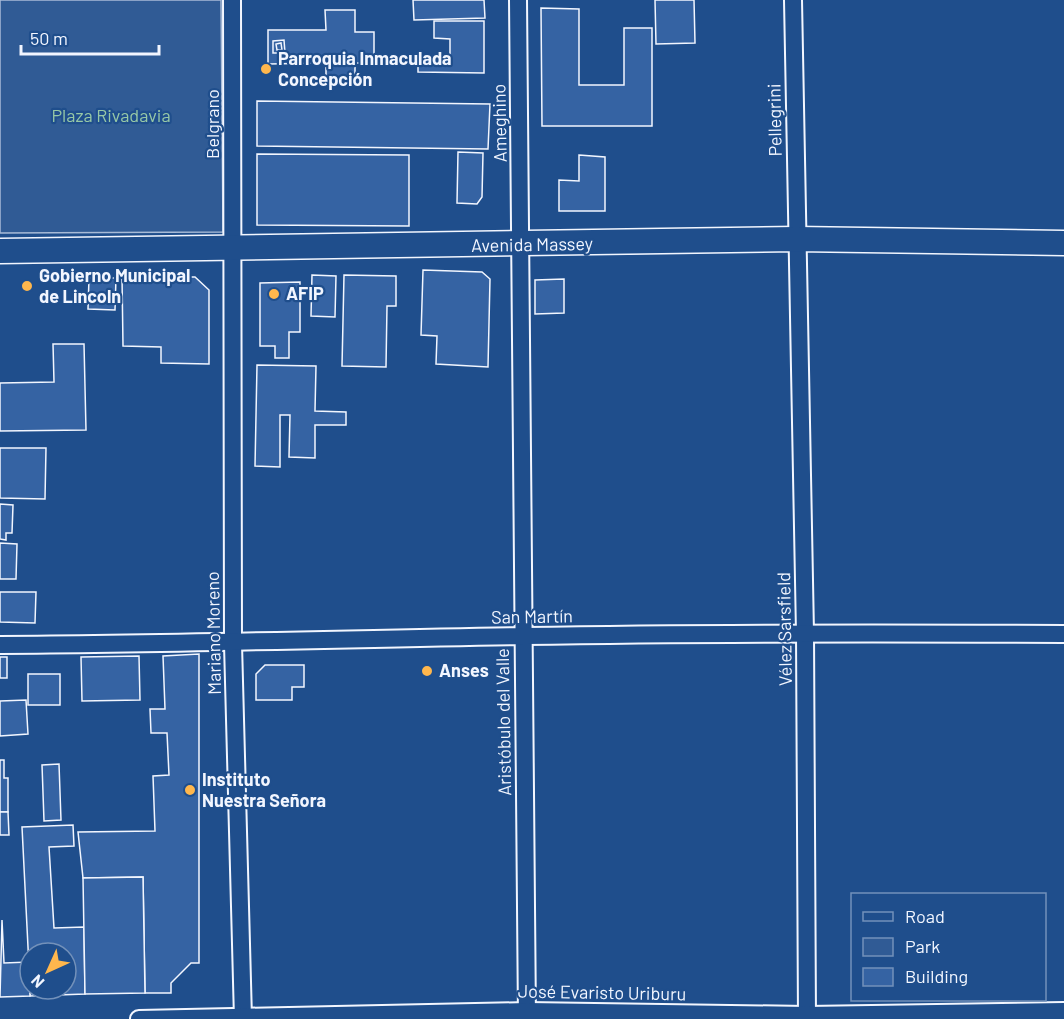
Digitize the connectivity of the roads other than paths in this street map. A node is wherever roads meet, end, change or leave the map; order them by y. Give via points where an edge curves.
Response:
1 (231, 0) edge
2 (518, 0) edge
3 (793, 0) edge
4 (796, 239) junction
5 (1064, 243) edge
6 (520, 245) junction
7 (233, 247) junction
8 (0, 251) edge
9 (805, 633) junction
10 (1064, 634) edge
11 (522, 636) junction
12 (233, 644) junction
13 (0, 645) edge
14 (1064, 1011) edge
15 (527, 1015) edge
16 (807, 1017) edge
17 (243, 1018) edge
18 (139, 1019) edge

1 - 7 street, Belgrano
2 - 6 street, Ameghino
3 - 4 street, Pellegrini
4 - 5 main road, Avenida Massey
4 - 6 main road, Avenida Massey
4 - 9 street, Vélez Sarsfield
6 - 7 main road, Avenida Massey
6 - 11 street, Aristóbulo del Valle
7 - 8 main road, Avenida Massey
7 - 12 street, Mariano Moreno
9 - 10 street, San Martín
9 - 11 street, San Martín
9 - 16 street, Vélez Sarsfield
11 - 12 street, San Martín
11 - 15 street, Aristóbulo del Valle
12 - 13 street, San Martín
12 - 17 street, Mariano Moreno
14 - 16 street, José Evaristo Uriburu
15 - 16 street, José Evaristo Uriburu
15 - 17 street, José Evaristo Uriburu
17 - 18 street, José Evaristo Uriburu

